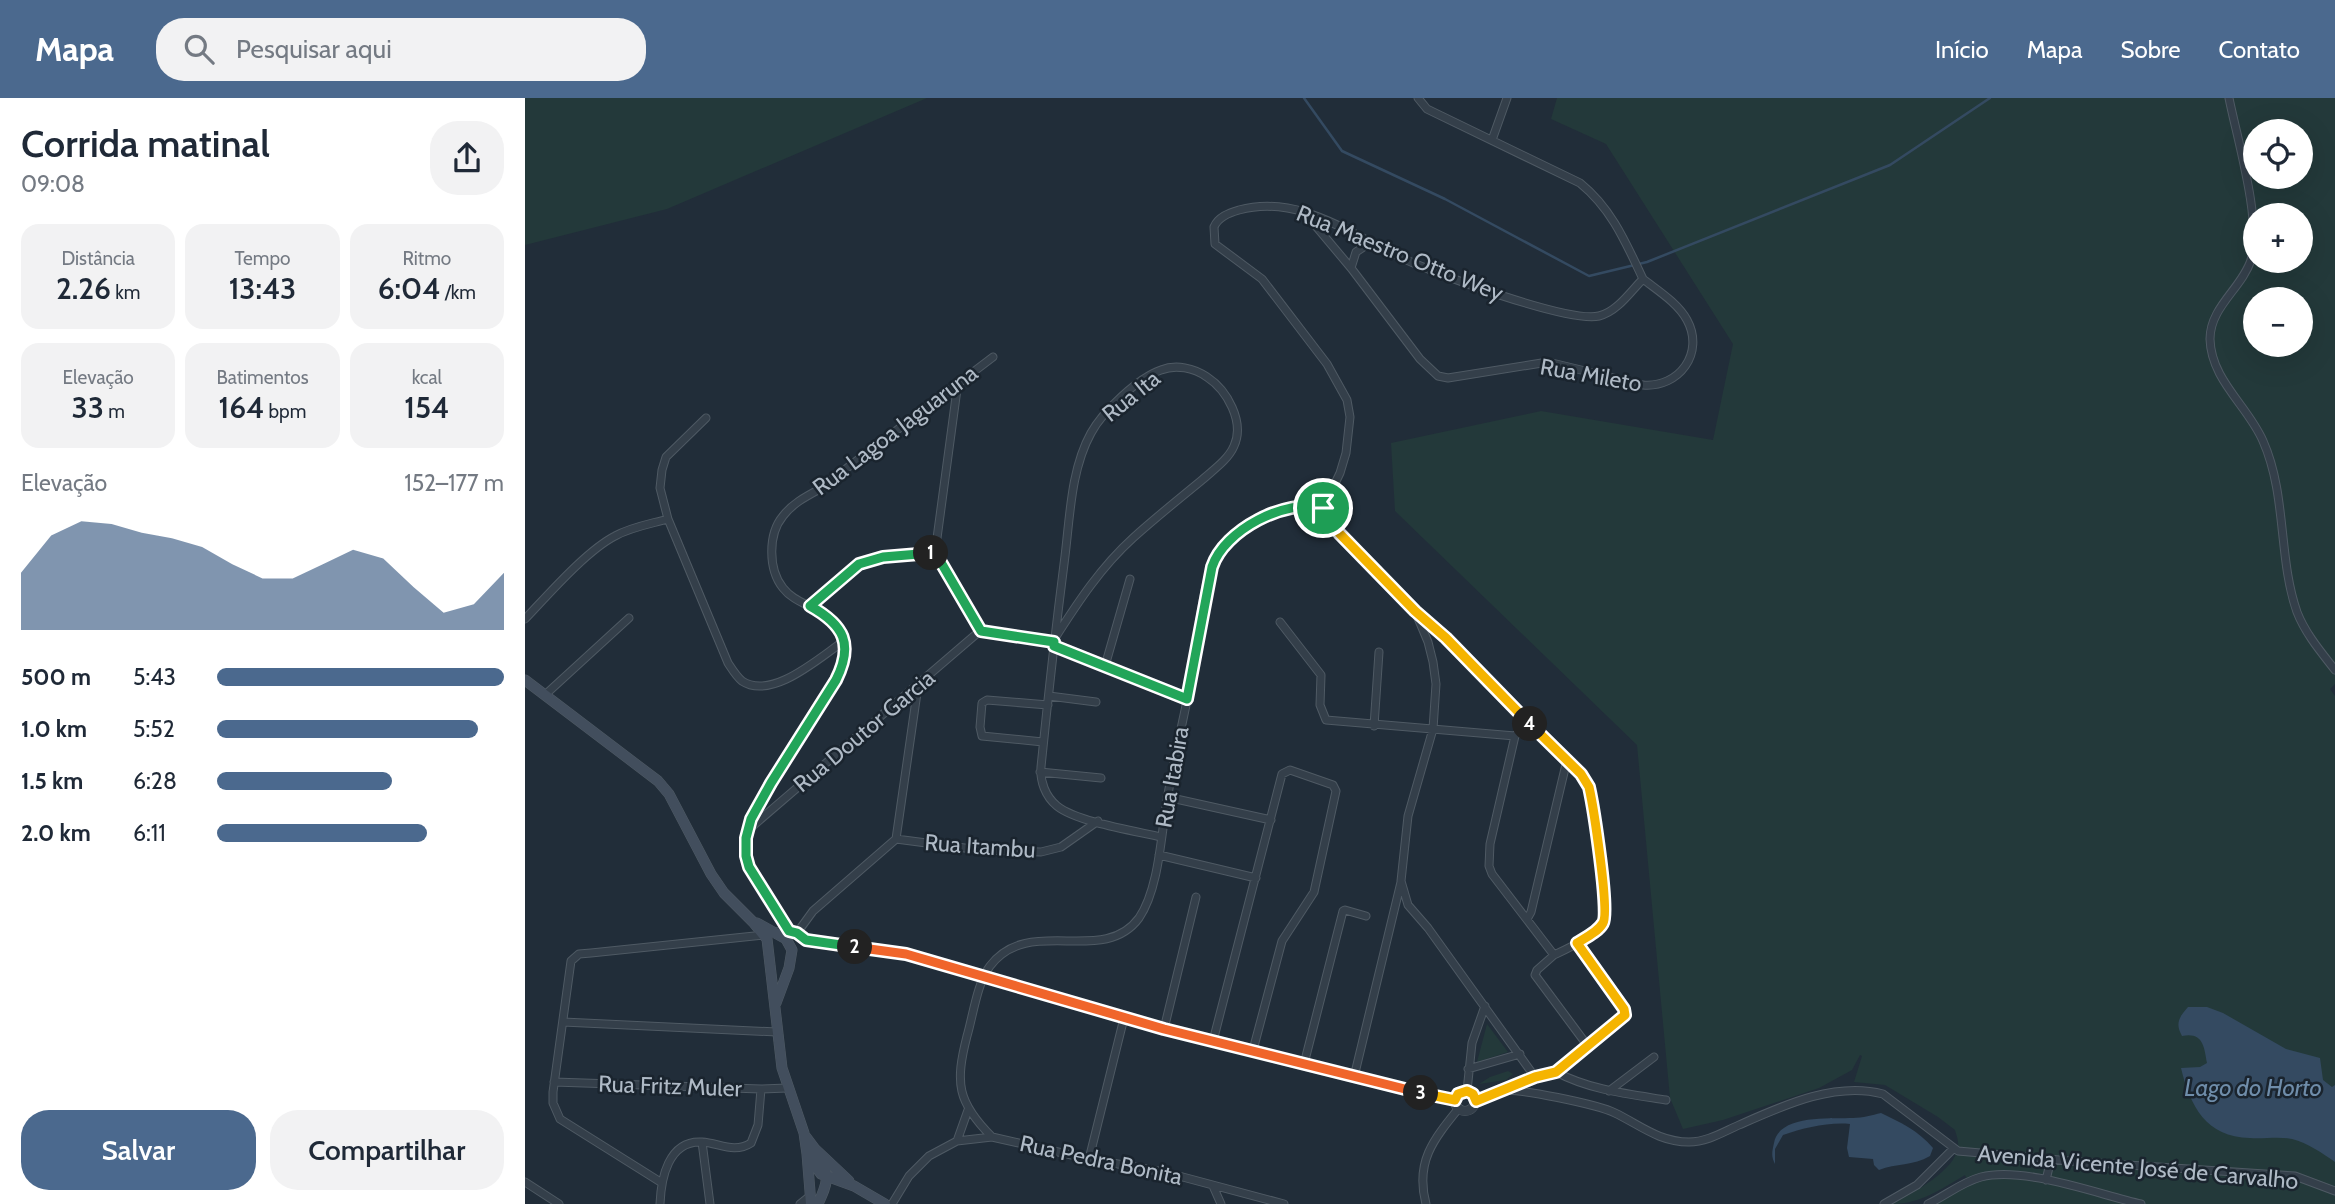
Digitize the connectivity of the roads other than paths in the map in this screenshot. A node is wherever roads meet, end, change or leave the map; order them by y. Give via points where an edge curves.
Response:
1 (1418, 98) edge
2 (1507, 98) edge
3 (2229, 98) edge
4 (1493, 140) junction
5 (1304, 211) junction
6 (1371, 242) junction
7 (1351, 268) junction
8 (1643, 279) junction
9 (993, 357) dead end
10 (958, 382) junction
11 (706, 418) dead end
12 (1323, 508) junction
13 (668, 519) junction
14 (935, 554) junction
15 (1130, 579) dead end
16 (810, 606) junction
17 (1415, 611) junction
18 (629, 618) dead end
19 (525, 619) edge
20 (1280, 622) dead end
21 (981, 631) junction
22 (844, 641) junction
23 (1054, 642) junction
24 (1379, 652) dead end
25 (1105, 666) junction
26 (2335, 670) edge
27 (525, 680) edge
28 (918, 686) junction
29 (545, 694) junction
30 (1187, 699) junction
31 (1048, 701) junction
32 (1096, 702) dead end
33 (1528, 722) junction
34 (1374, 726) junction
35 (1433, 729) junction
36 (1515, 736) junction
37 (1043, 742) junction
38 (1567, 760) junction
39 (1040, 772) junction
40 (1101, 778) dead end
41 (1167, 797) junction
42 (1271, 820) junction
43 (1098, 821) junction
44 (747, 831) junction
45 (1161, 837) junction
46 (896, 839) junction
47 (1159, 855) junction
48 (1256, 878) junction
49 (1401, 881) junction
50 (1196, 897) dead end
51 (1366, 916) dead end
52 (1527, 919) junction
53 (793, 932) junction
54 (770, 934) junction
55 (806, 940) junction
56 (1577, 943) junction
57 (791, 953) junction
58 (769, 956) junction
59 (1554, 956) junction
60 (983, 978) junction
61 (775, 1005) junction
62 (1485, 1006) junction
63 (1124, 1018) junction
64 (562, 1022) junction
65 (1164, 1029) junction
66 (777, 1032) junction
67 (1213, 1041) junction
68 (1587, 1045) junction
69 (1254, 1050) junction
70 (1520, 1054) junction
71 (1654, 1057) dead end
72 (1304, 1064) junction
73 (1468, 1069) junction
74 (1556, 1072) junction
75 (1355, 1077) junction
76 (1535, 1077) junction
77 (554, 1082) junction
78 (787, 1088) junction
79 (761, 1089) junction
80 (1503, 1090) junction
81 (1467, 1091) junction
82 (1609, 1091) junction
83 (1667, 1100) dead end
84 (1476, 1101) junction
85 (1457, 1104) junction
86 (968, 1110) junction
87 (992, 1137) junction
88 (957, 1141) junction
89 (702, 1142) junction
90 (1953, 1149) junction
91 (811, 1151) junction
92 (1089, 1159) junction
93 (2051, 1159) junction
94 (839, 1171) junction
95 (825, 1173) junction
96 (2046, 1180) junction
97 (525, 1182) edge
98 (662, 1183) junction
99 (855, 1186) junction
100 (1213, 1186) junction
101 (2335, 1191) edge
102 (810, 1200) edge
103 (559, 1204) edge
104 (660, 1204) edge
105 (710, 1204) edge
106 (800, 1204) edge
107 (818, 1204) edge
108 (885, 1204) edge
109 (892, 1204) edge
110 (1221, 1204) edge
111 (1284, 1204) edge
112 (1426, 1204) edge
113 (1884, 1204) edge
114 (1928, 1204) edge
115 (2141, 1204) edge

1 - 4 street via 1427,109
2 - 4 street
3 - 26 street via 2251,206 2253,250 2244,275 2214,318 2213,356 2265,447 2297,612
4 - 8 street via 1591,192 1618,227
5 - 6 street, Rua Maestro Otto Wey
5 - 7 street, Rua Mileto
5 - 12 street, Rua Maestro Otto Wey via 1262,206 1232,212 1214,228 1215,244 1262,279 1327,364 1347,400 1346,453
6 - 7 street via 1356,251
6 - 8 street, Rua Maestro Otto Wey via 1427,269 1579,316 1611,311
7 - 8 street, Rua Mileto via 1438,376 1460,378 1548,362 1653,386 1680,375 1690,357 1692,338 1679,309
9 - 10 street, Rua Lagoa Jaguaruna
10 - 14 street
10 - 16 street, Rua Lagoa Jaguaruna via 782,517 772,546 776,576 782,588
11 - 13 street via 672,450 662,470 660,488
12 - 17 street via 1339,533
12 - 30 street, Rua Itabira via 1299,507 1249,524 1219,550
13 - 19 street via 629,530 597,548
13 - 22 street via 728,663 741,680 769,686 790,678
14 - 16 street via 883,557 859,564
14 - 21 street
15 - 25 street
16 - 22 street via 833,621
17 - 33 street
17 - 35 street via 1433,662
18 - 29 street
20 - 34 street via 1318,670 1320,705 1326,720
21 - 23 street
21 - 28 street, Rua Doutor Garcia
22 - 44 street via 845,658 836,680 771,783
23 - 23 street, Rua Ita via 1072,499 1092,431 1110,408 1160,370 1183,368 1206,376 1232,407 1237,425 1235,444 1221,462 1106,564
23 - 25 street
23 - 31 street, Rua Ita
24 - 34 street
25 - 30 street
27 - 29 main road
28 - 44 street, Rua Doutor Garcia
28 - 46 street
29 - 54 main road via 658,780 724,893
30 - 41 street, Rua Itabira
31 - 32 street
31 - 37 street, Rua Ita
31 - 37 street via 982,703 982,736
33 - 36 street
33 - 38 street
34 - 35 street
35 - 36 street
35 - 49 street via 1408,816
36 - 52 street via 1489,866
37 - 39 street, Rua Ita
38 - 52 street
38 - 56 street via 1586,780 1591,795 1605,915 1599,928
39 - 40 street
39 - 43 street via 1056,805
41 - 42 street
41 - 45 street, Rua Itabira
42 - 48 street
42 - 69 street via 1282,774 1290,770 1336,789 1317,882 1282,941
43 - 45 street
43 - 46 street, Rua Itambu via 1061,847 1041,852
44 - 53 street via 749,867
45 - 47 street, Rua Itabira
46 - 53 street
47 - 48 street
47 - 60 street, Rua Itabira via 1146,906 1128,929 1096,940 1025,942 997,959
48 - 67 street
49 - 62 street via 1408,905
49 - 75 street
50 - 65 street
51 - 72 street via 1343,911
52 - 59 street
53 - 54 street
53 - 55 street
54 - 57 main road via 786,939
54 - 58 main road
54 - 64 street via 579,954 569,968
55 - 57 street
55 - 60 street via 906,954
56 - 59 street
56 - 68 street via 1625,1015
57 - 58 main road via 784,960
57 - 61 main road
58 - 61 main road
59 - 68 street via 1535,975
60 - 63 street
60 - 86 street via 960,1069
61 - 66 main road
62 - 70 street
62 - 73 street
63 - 65 street
63 - 92 street
64 - 66 street
64 - 77 street
65 - 67 street
66 - 78 main road
67 - 69 street
68 - 74 street
69 - 72 street
70 - 73 street
70 - 76 street
71 - 82 street
72 - 75 street
73 - 81 street
74 - 76 street
74 - 82 street
75 - 85 street
76 - 80 street
77 - 79 street, Rua Fritz Muler
77 - 98 street via 553,1103 560,1119
78 - 79 street, Rua Fritz Muler
78 - 91 main road
79 - 89 street via 758,1125 751,1143 737,1148
80 - 84 street
80 - 90 street, Avenida Vicente José de Carvalho via 1604,1108 1658,1136 1690,1142 1807,1098 1834,1092 1873,1092 1883,1094
81 - 84 street
81 - 85 street via 1458,1094
82 - 83 street
84 - 85 street via 1469,1110
85 - 112 street via 1423,1166
86 - 87 street
86 - 88 street
87 - 88 street, Rua Pedra Bonita
87 - 92 street, Rua Pedra Bonita
88 - 109 street via 917,1167
89 - 98 street via 675,1153
89 - 105 street
90 - 93 street, Avenida Vicente José de Carvalho
90 - 113 street via 1917,1185
91 - 94 main road
91 - 95 main road
91 - 102 main road
92 - 100 street, Rua Pedra Bonita
93 - 96 street
93 - 101 street, Avenida Vicente José de Carvalho via 2295,1176
94 - 95 main road
94 - 99 main road
95 - 99 main road
95 - 102 main road
95 - 107 main road via 827,1184
96 - 114 street via 1996,1174
96 - 115 street
97 - 103 street
98 - 104 street
99 - 108 main road
100 - 110 street
100 - 111 street, Rua Pedra Bonita
102 - 106 street

